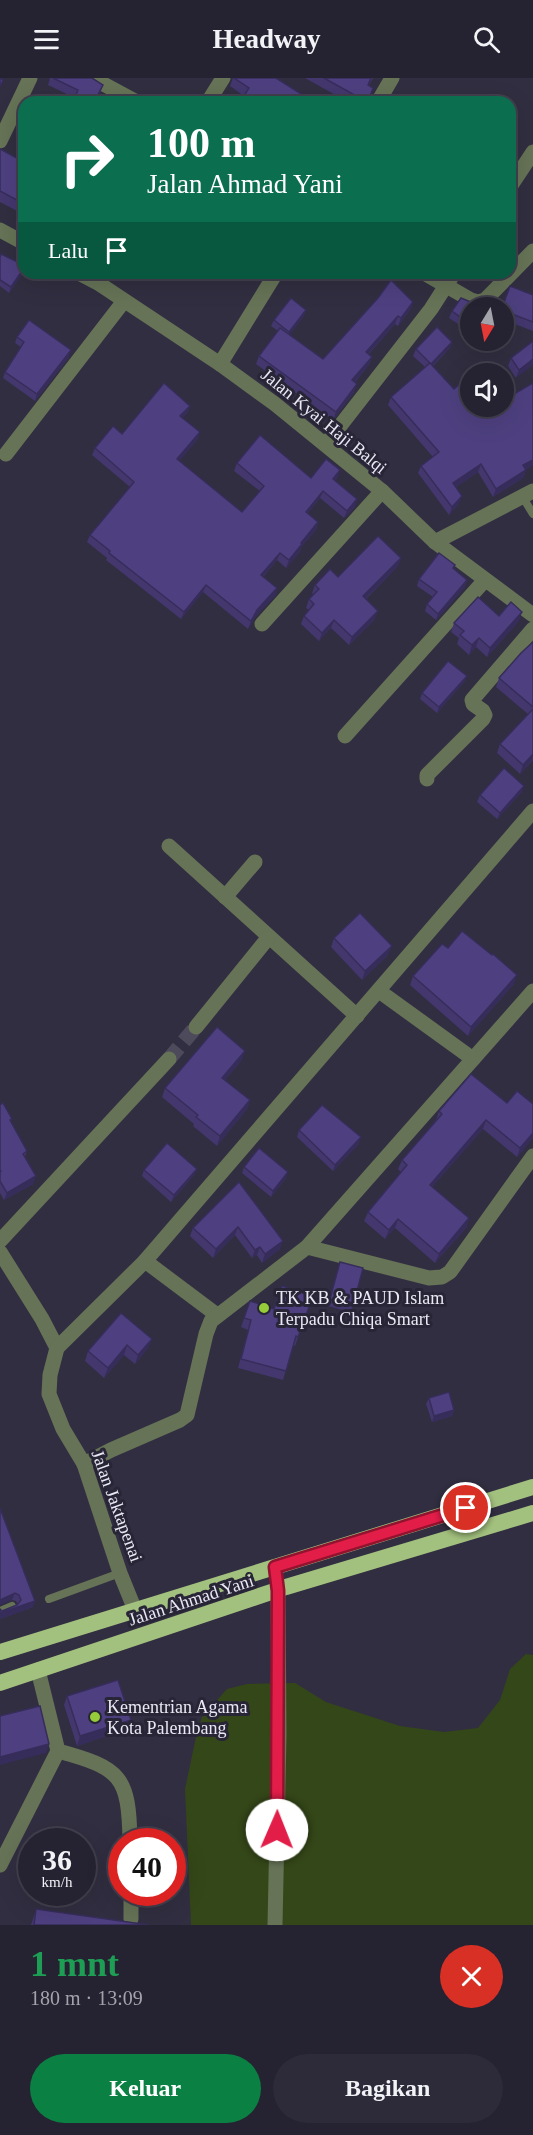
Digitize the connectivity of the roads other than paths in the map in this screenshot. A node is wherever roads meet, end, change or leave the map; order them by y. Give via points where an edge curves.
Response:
1 (30, 78) edge
2 (92, 78) edge
3 (223, 78) edge
4 (392, 78) edge
5 (21, 96) edge
6 (126, 96) edge
7 (212, 96) edge
8 (382, 96) edge
9 (18, 103) edge
10 (0, 141) edge
11 (533, 152) edge
12 (516, 178) edge
13 (0, 230) edge
14 (18, 240) edge
15 (533, 251) edge
16 (516, 268) edge
17 (102, 279) edge
18 (272, 279) edge
19 (450, 279) edge
20 (506, 279) edge
21 (124, 301) junction
22 (220, 364) junction
23 (326, 444) junction
24 (6, 454) dead end
25 (382, 491) junction
26 (528, 494) edge
27 (533, 514) edge
28 (435, 542) junction
29 (485, 580) junction
30 (533, 615) edge
31 (262, 624) dead end
32 (533, 629) edge
33 (345, 736) dead end
34 (427, 779) dead end
35 (533, 811) edge
36 (169, 846) dead end
37 (255, 862) dead end
38 (225, 897) junction
39 (268, 938) junction
40 (379, 991) junction
41 (533, 991) edge
42 (357, 1016) junction
43 (196, 1027) tunnel mouth
44 (169, 1059) tunnel mouth
45 (473, 1059) junction
46 (533, 1156) edge
47 (0, 1241) edge
48 (307, 1247) junction
49 (0, 1252) edge
50 (145, 1261) junction
51 (217, 1315) junction
52 (57, 1348) junction
53 (84, 1464) junction
54 (533, 1487) edge
55 (533, 1513) edge
56 (275, 1567) junction
57 (120, 1573) junction
58 (278, 1591) junction
59 (49, 1599) dead end
60 (12, 1606) edge
61 (135, 1610) junction
62 (0, 1611) edge
63 (0, 1652) edge
64 (38, 1670) junction
65 (0, 1683) edge
66 (58, 1751) junction
67 (129, 1828) edge
68 (0, 1865) edge
69 (131, 1906) edge
70 (131, 1919) dead end
71 (275, 1925) edge

1 - 5 street
2 - 6 street
3 - 7 street
4 - 8 street
9 - 10 street
11 - 12 street
13 - 14 street
15 - 16 street
17 - 21 street, Jalan Kyai Haji Balqi
18 - 22 street
19 - 20 street via 478,302
19 - 23 street
21 - 22 street, Jalan Kyai Haji Balqi
21 - 24 street
22 - 23 street, Jalan Kyai Haji Balqi
23 - 25 street, Jalan Kyai Haji Balqi
25 - 28 street, Jalan Kyai Haji Balqi
25 - 31 street
26 - 27 lane
26 - 28 street
28 - 29 street, Jalan Kyai Haji Balqi
29 - 30 street, Jalan Kyai Haji Balqi
29 - 33 street
32 - 34 street via 472,700 483,711 483,719
35 - 40 street
36 - 38 street
37 - 38 street
38 - 39 street
39 - 42 street
39 - 43 street
40 - 42 street
40 - 45 street
41 - 45 street
42 - 50 street
44 - 47 street
45 - 48 street
46 - 48 street via 450,1272 442,1277 429,1278
48 - 51 street
49 - 52 street
50 - 51 street
50 - 52 street
51 - 53 street via 208,1327 187,1415
52 - 53 street, Jalan Jaktapenai via 49,1394
53 - 57 street, Jalan Jaktapenai
54 - 56 highway, Jalan Ahmad Yani
55 - 58 highway, Jalan Ahmad Yani
56 - 58 highway
56 - 61 highway, Jalan Ahmad Yani
57 - 59 lane
57 - 61 street, Jalan Jaktapenai
58 - 64 highway, Jalan Ahmad Yani
58 - 71 street
60 - 62 lane
61 - 63 highway, Jalan Ahmad Yani
64 - 65 highway, Jalan Ahmad Yani
64 - 66 street
66 - 67 street via 106,1767 128,1796
66 - 68 street
69 - 70 street

